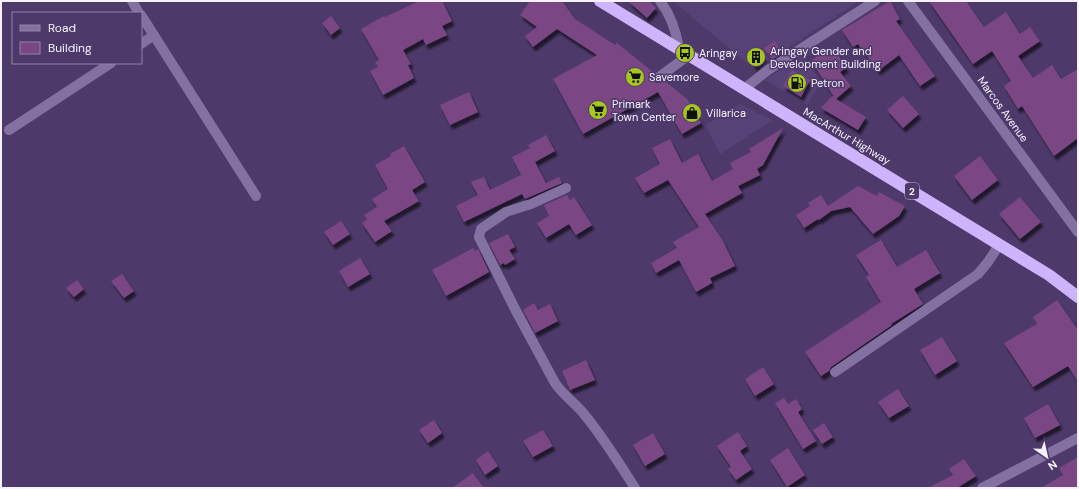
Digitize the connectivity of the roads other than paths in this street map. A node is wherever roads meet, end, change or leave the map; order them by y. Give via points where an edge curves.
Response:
1 (132, 1) edge
2 (600, 1) edge
3 (660, 1) edge
4 (875, 1) edge
5 (908, 1) edge
6 (139, 12) edge
7 (142, 17) edge
8 (154, 35) junction
9 (142, 43) edge
10 (684, 52) junction
11 (109, 64) edge
12 (659, 76) dead end
13 (744, 89) junction
14 (10, 130) dead end
15 (566, 188) dead end
16 (256, 196) dead end
17 (1078, 232) edge
18 (999, 245) junction
19 (1078, 297) edge
20 (836, 372) dead end
21 (1078, 438) edge
22 (635, 488) edge
23 (982, 488) edge

1 - 6 street
2 - 10 highway, MacArthur Highway / 2
3 - 10 street via 671,19
4 - 13 street via 768,70
5 - 17 street, Marcos Avenue
7 - 8 street
8 - 9 street
8 - 16 street
10 - 12 street
10 - 13 highway, MacArthur Highway / 2
11 - 14 street
13 - 18 highway, MacArthur Highway / 2
15 - 22 street via 506,212 481,229 479,237 555,383 600,435
18 - 19 highway, MacArthur Highway / 2
18 - 20 street via 978,274
21 - 23 street

